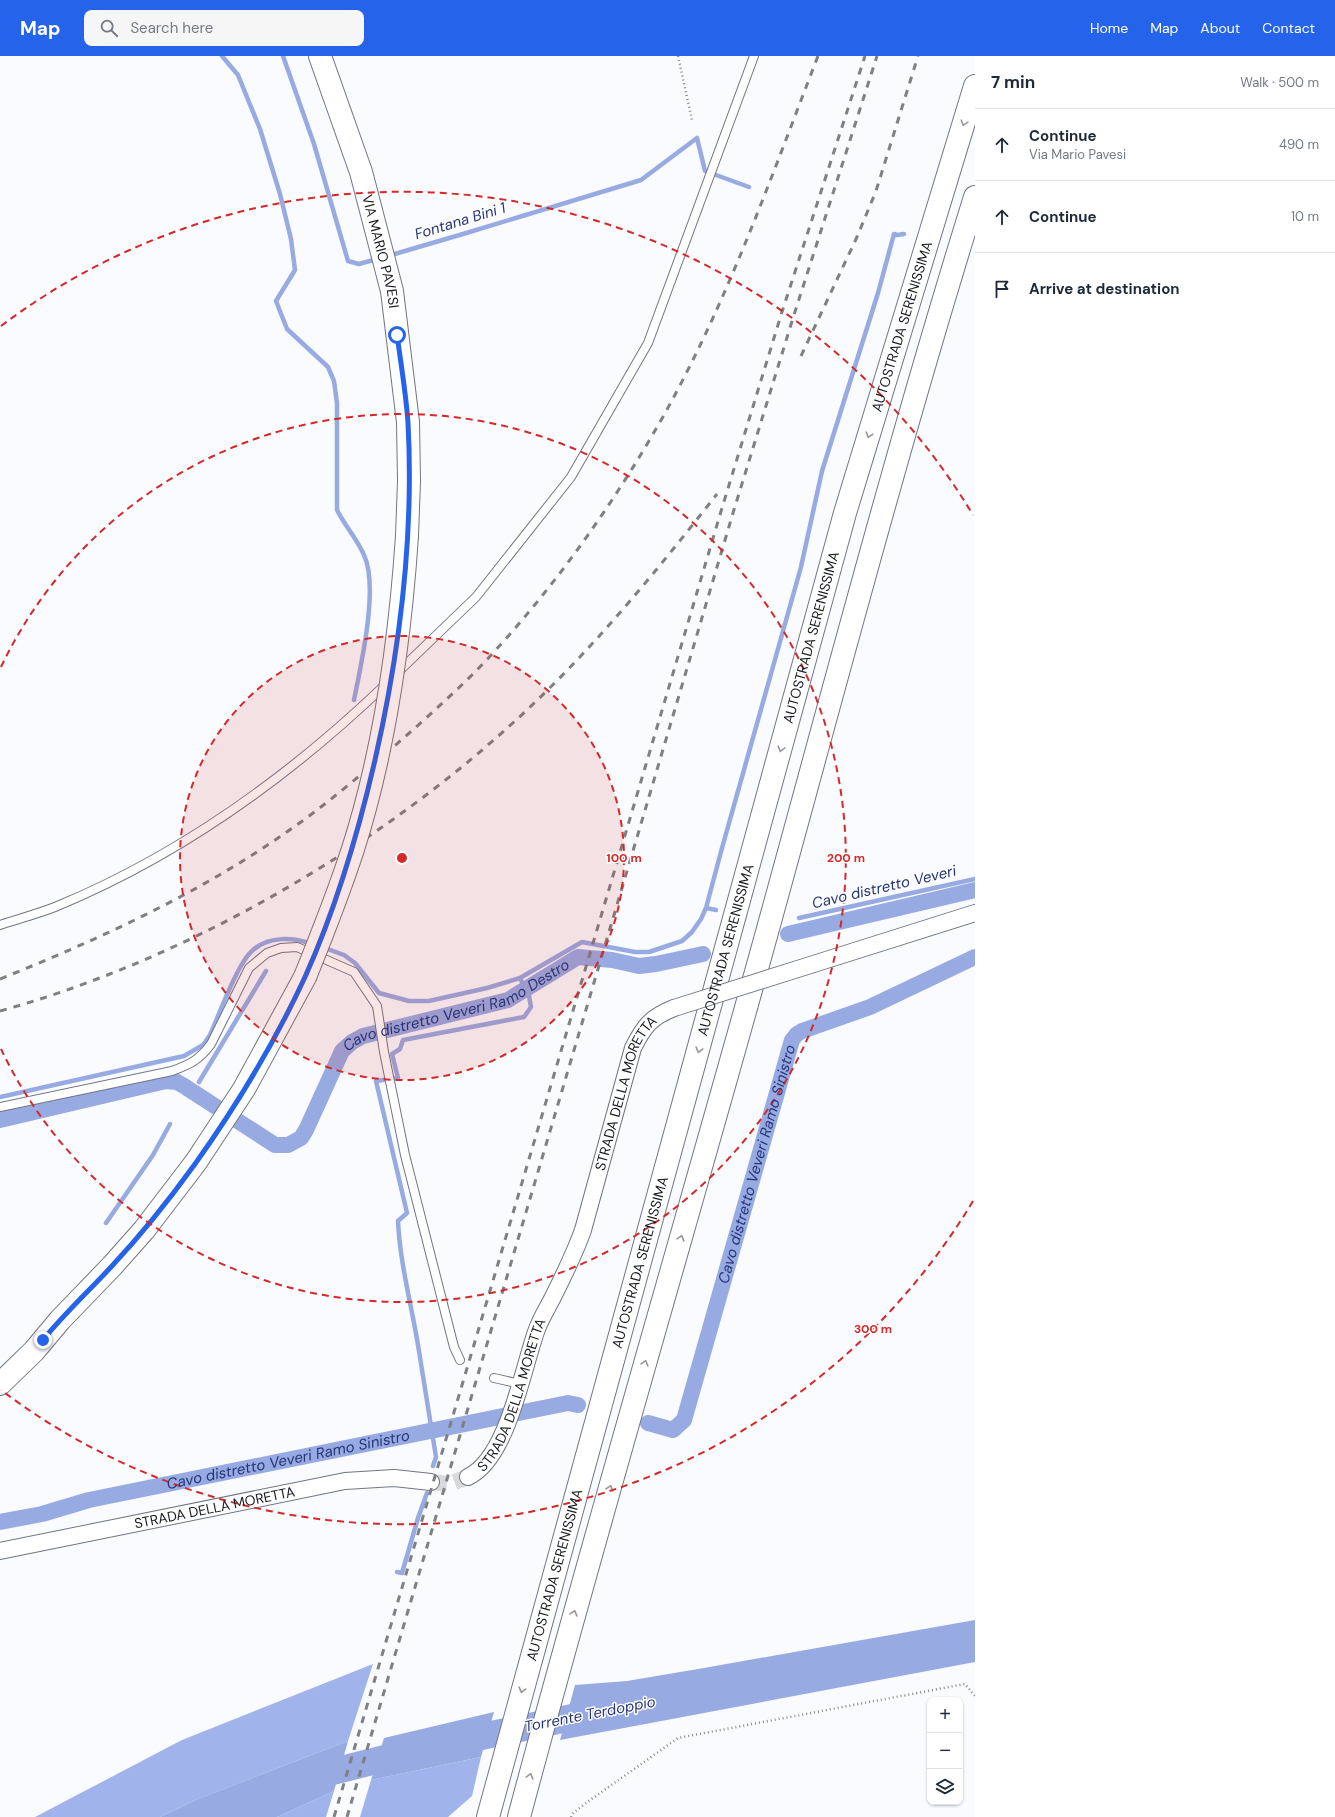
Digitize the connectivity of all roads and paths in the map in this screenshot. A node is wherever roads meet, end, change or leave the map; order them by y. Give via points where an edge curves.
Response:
1 (320, 56) edge
2 (678, 56) edge
3 (754, 56) edge
4 (975, 86) edge
5 (692, 120) dead end
6 (975, 197) edge
7 (975, 914) edge
8 (0, 925) edge
9 (0, 1108) edge
10 (60, 1320) junction
11 (460, 1360) dead end
12 (0, 1364) edge
13 (494, 1378) dead end
14 (0, 1384) edge
15 (520, 1384) junction
16 (468, 1477) tunnel mouth
17 (431, 1482) tunnel mouth
18 (0, 1551) edge
19 (975, 1696) edge
20 (519, 1815) edge
21 (488, 1817) edge
22 (571, 1817) edge

1 - 10 main road, VIA MARIO PAVESI, bridge via 361,172 392,292 408,422 407,536 403,592 391,682 365,806 338,892 305,977 263,1056 196,1162 112,1266
2 - 5 path
3 - 8 lane via 648,343 571,477 476,597 354,714 278,778 240,805 147,862 54,907
4 -> 21 main road, AUTOSTRADA SERENISSIMA via 845,513
20 -> 6 main road, AUTOSTRADA SERENISSIMA via 879,524
7 - 15 street, STRADA DELLA MORETTA, bridge via 674,1008 654,1017 641,1032 633,1048 583,1230 537,1329
9 - 11 lane via 172,1071 194,1062 211,1044 249,968 267,953 281,948 297,947 354,972 378,1006 388,1073 405,1155 452,1340
10 - 12 main road
10 - 14 main road via 34,1351
13 - 15 lane
15 - 16 street, STRADA DELLA MORETTA via 497,1448 486,1464
17 - 18 street, STRADA DELLA MORETTA via 394,1478 345,1481
19 - 22 path via 965,1684 678,1738 586,1803

